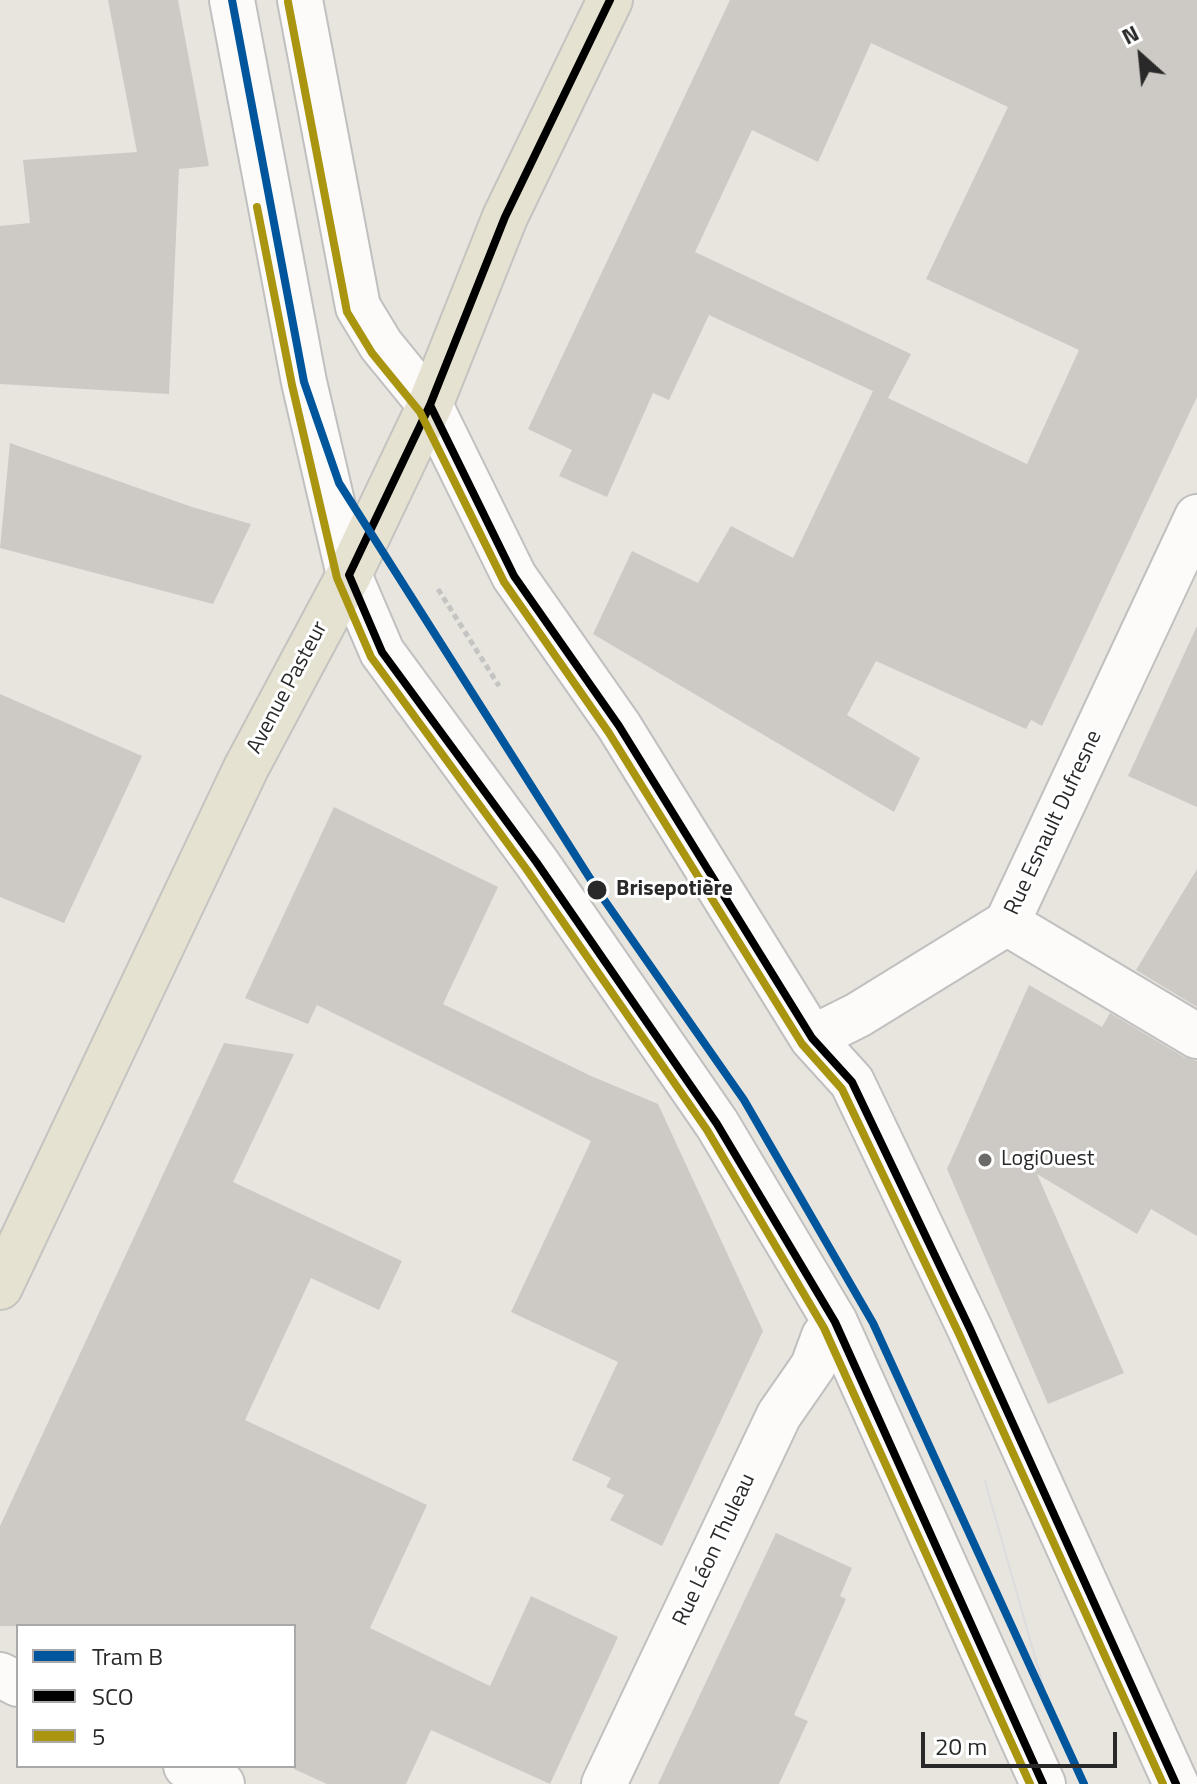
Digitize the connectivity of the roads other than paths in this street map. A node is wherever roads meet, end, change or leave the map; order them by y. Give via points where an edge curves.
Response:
1 (232, 0) edge
2 (300, 0) edge
3 (610, 0) edge
4 (430, 405) junction
5 (1197, 517) edge
6 (349, 575) junction
7 (1007, 923) junction
8 (1197, 1036) edge
9 (812, 1038) junction
10 (0, 1287) edge
11 (835, 1322) junction
12 (190, 1768) edge
13 (222, 1784) edge
14 (604, 1784) edge
15 (1043, 1784) edge
16 (1176, 1784) edge

1 - 6 street via 277,251
2 - 4 street via 358,307
3 - 4 main road, Avenue Pasteur via 505,217
4 - 6 main road, Avenue Pasteur
4 - 9 street via 514,576 635,751
5 - 7 street, Rue Esnault Dufresne
6 - 10 main road, Avenue Pasteur via 246,768
6 - 11 street via 382,652 537,863 717,1124
7 - 8 street
7 - 9 street, Rue Esnault Dufresne
9 - 16 street via 852,1082
11 - 14 street, Rue Léon Thuleau via 779,1415
11 - 15 street
12 - 13 street

